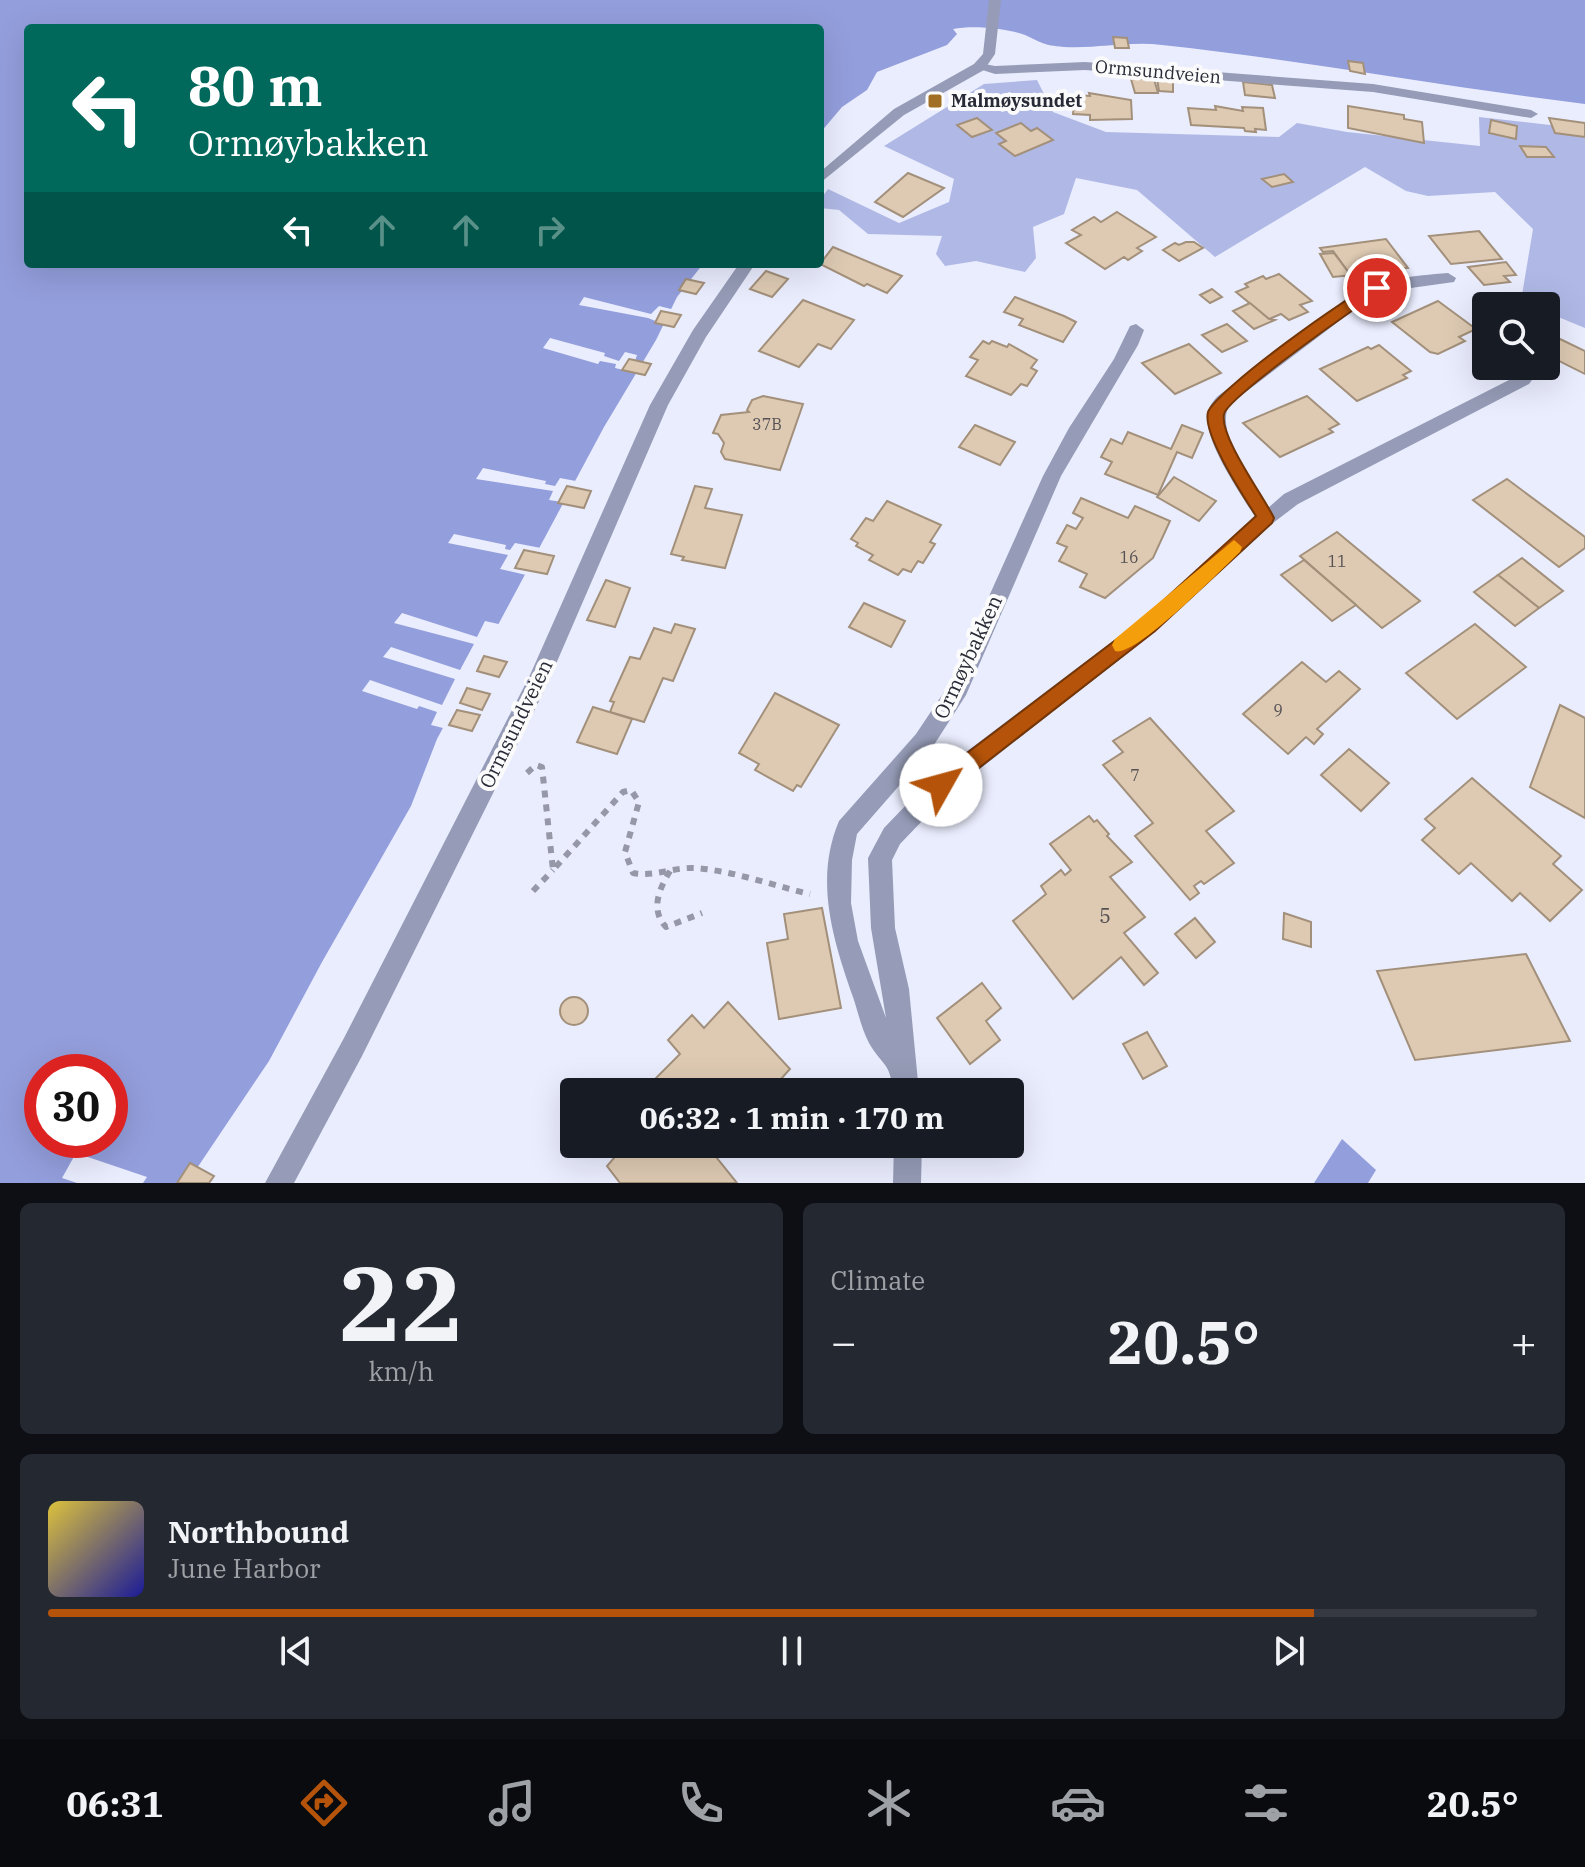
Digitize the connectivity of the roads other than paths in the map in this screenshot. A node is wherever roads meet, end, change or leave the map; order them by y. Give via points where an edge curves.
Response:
1 (995, 0) edge
2 (979, 67) junction
3 (1531, 114) dead end
4 (824, 176) edge
5 (744, 268) edge
6 (1448, 278) dead end
7 (1136, 330) dead end
8 (1523, 380) dead end
9 (1266, 518) junction
10 (904, 1065) junction
11 (905, 1078) edge
12 (908, 1158) edge
13 (279, 1183) edge
14 (907, 1183) edge

1 - 2 street via 989,54
2 - 3 street, Ormsundveien via 1085,66 1373,88
2 - 4 street via 899,112
5 - 13 street, Ormsundveien via 659,405 539,680
6 - 9 street via 1377,288 1224,400 1216,413 1217,427
7 - 10 street, Ormøybakken via 1058,463 939,722 847,829 839,903 846,941 879,1035
8 - 9 street via 1291,499
9 - 10 street via 1149,625 941,785 892,836 880,858 882,914
10 - 11 street
12 - 14 street

